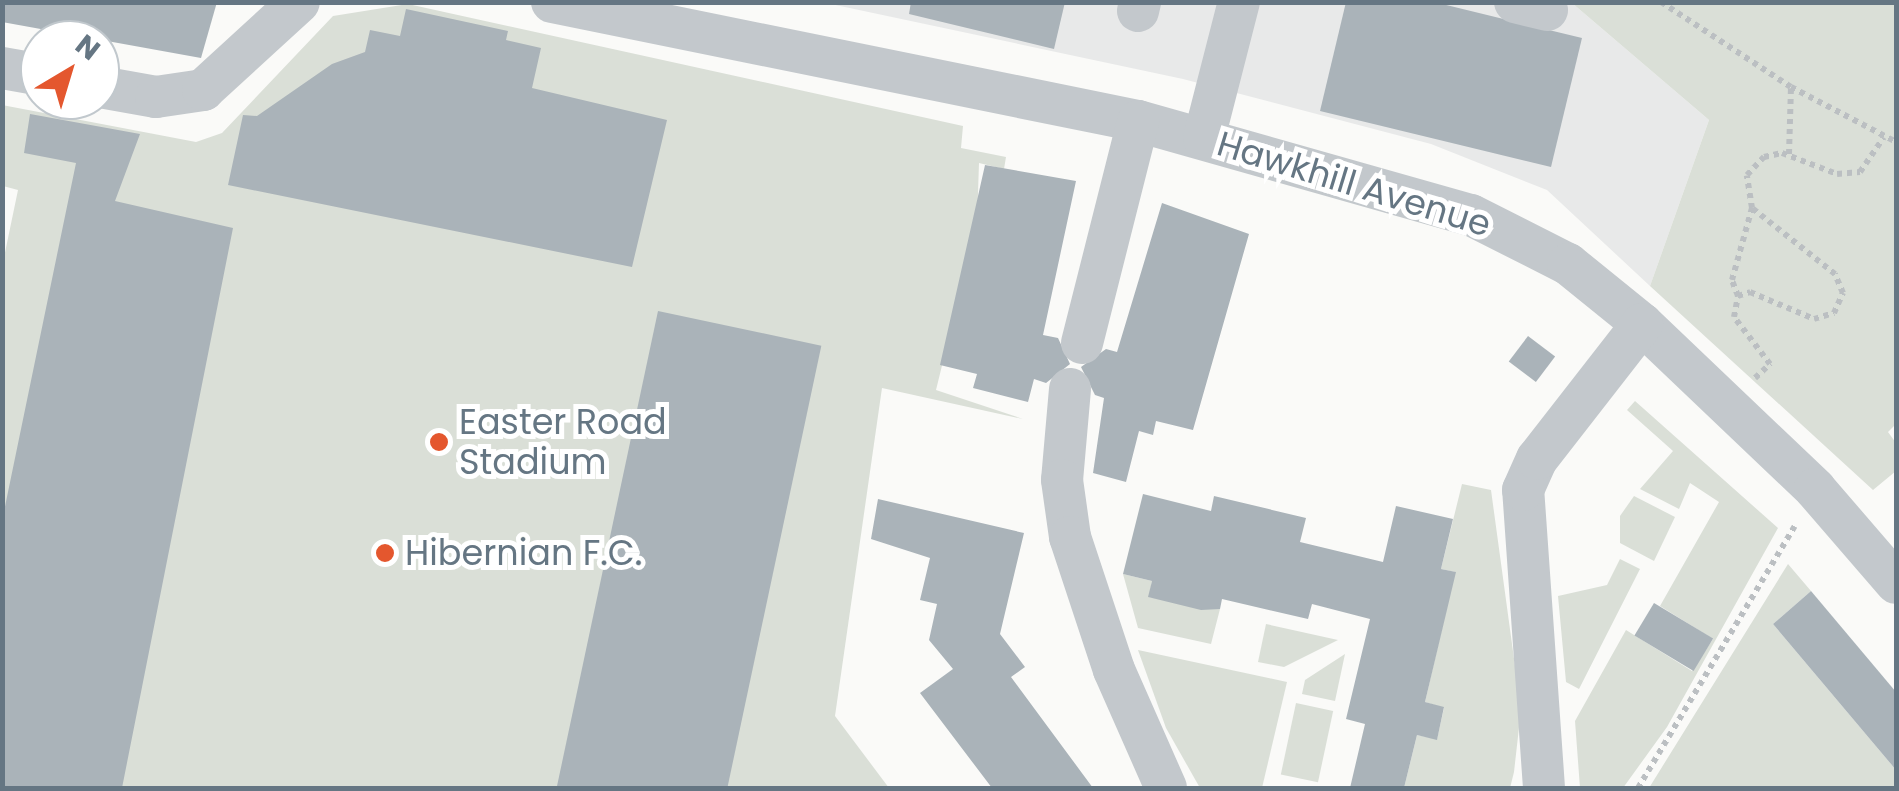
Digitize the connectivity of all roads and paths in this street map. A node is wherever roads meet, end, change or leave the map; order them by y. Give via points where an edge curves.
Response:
1 (299, 2) edge
2 (552, 2) edge
3 (1240, 2) edge
4 (1661, 2) edge
5 (686, 14) edge
6 (1791, 88) junction
7 (120, 91) edge
8 (1138, 121) junction
9 (1884, 137) junction
10 (1204, 138) junction
11 (1896, 142) edge
12 (1789, 154) junction
13 (1752, 208) junction
14 (1738, 296) junction
15 (1642, 324) junction
16 (1082, 343) dead end
17 (1740, 379) dead end
18 (1070, 389) dead end
19 (1815, 490) junction
20 (1896, 582) edge
21 (1166, 788) edge
22 (1544, 788) edge
23 (1638, 788) edge

1 - 7 street via 203,90 156,97
2 - 5 street, Hawkhill Avenue
3 - 10 street
4 - 6 path
5 - 8 street, Hawkhill Avenue
6 - 9 path
6 - 12 path
8 - 10 street, Hawkhill Avenue
8 - 16 street
9 - 11 path
9 - 12 path via 1870,164 1854,174
10 - 15 street, Hawkhill Avenue via 1471,214 1568,264
12 - 13 path via 1770,154 1752,167 1745,188
13 - 14 path via 1732,280
13 - 14 path via 1835,274 1843,293 1834,313 1814,319 1750,292
14 - 17 path via 1734,318 1770,364 1765,375
15 - 19 street, Hawkhill Avenue
15 - 22 street via 1537,459 1523,490
18 - 21 street via 1062,480 1070,537 1126,702
19 - 20 street, Hawkhill Avenue
19 - 23 path

